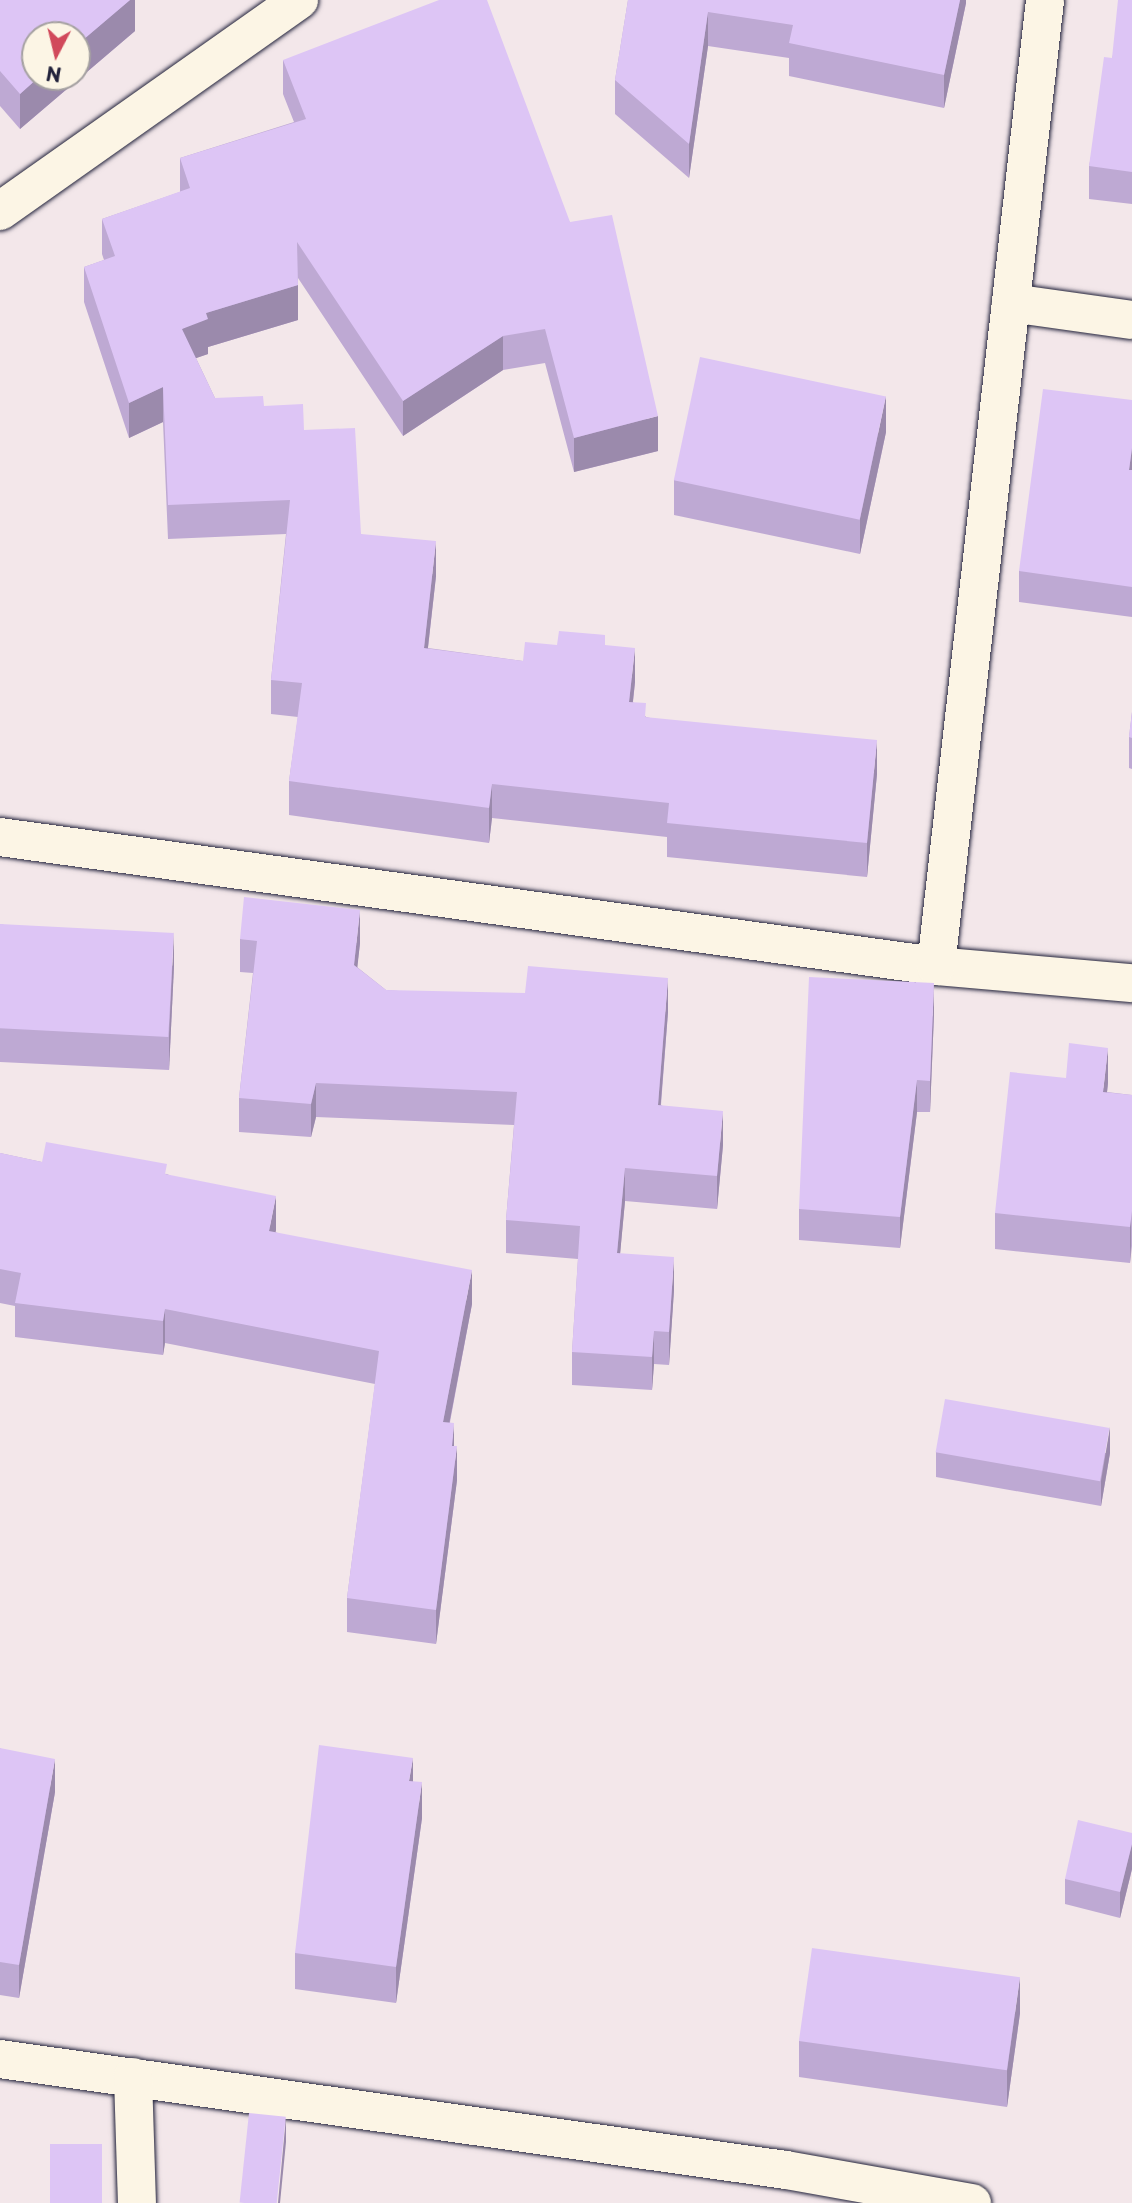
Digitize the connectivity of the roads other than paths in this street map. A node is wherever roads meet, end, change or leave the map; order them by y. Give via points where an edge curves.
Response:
1 (299, 0) edge
2 (1045, 0) edge
3 (0, 211) edge
4 (1011, 303) junction
5 (1132, 320) edge
6 (0, 837) edge
7 (936, 966) junction
8 (1132, 983) edge
9 (0, 2060) edge
10 (133, 2077) junction
11 (137, 2203) edge
12 (972, 2203) edge

1 - 3 street
2 - 4 street
4 - 5 street
4 - 7 street
6 - 7 street
7 - 8 street
9 - 10 street
10 - 11 street
10 - 12 street via 786,2170

